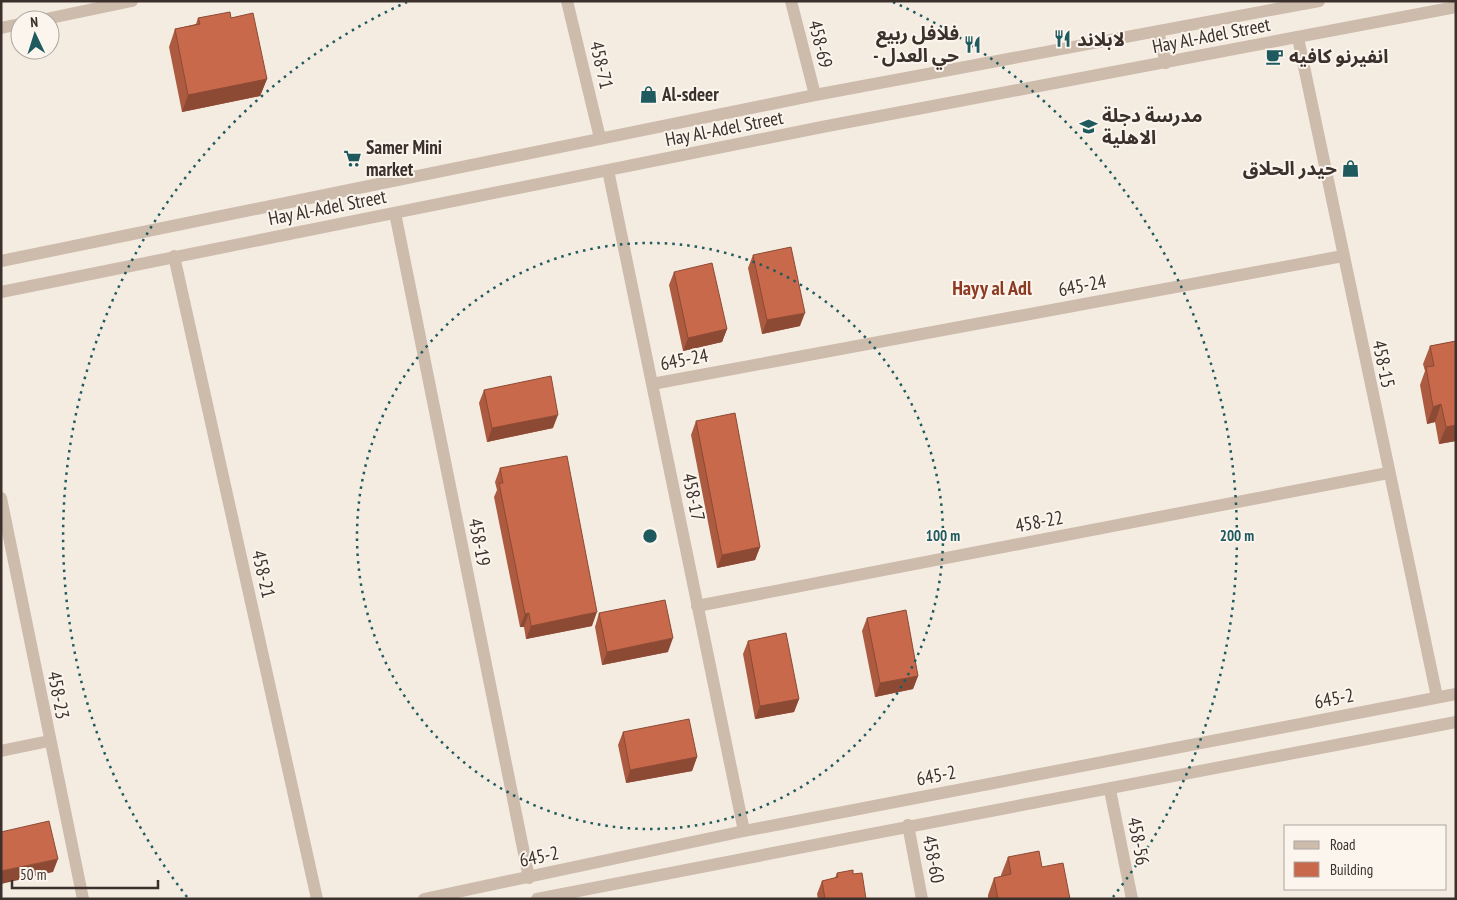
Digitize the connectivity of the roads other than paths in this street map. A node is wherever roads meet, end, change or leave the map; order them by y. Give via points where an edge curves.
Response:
1 (567, 1) edge
2 (791, 1) edge
3 (1319, 1) edge
4 (125, 2) edge
5 (1456, 7) edge
6 (60, 16) edge
7 (1158, 32) junction
8 (1298, 38) junction
9 (1166, 63) junction
10 (815, 95) junction
11 (600, 138) junction
12 (608, 170) junction
13 (395, 213) junction
14 (174, 256) junction
15 (1343, 256) junction
16 (1, 261) edge
17 (1, 292) edge
18 (652, 384) junction
19 (1388, 473) junction
20 (1, 498) edge
21 (4, 521) edge
22 (697, 606) junction
23 (1456, 694) edge
24 (1437, 697) junction
25 (1456, 722) edge
26 (49, 741) junction
27 (1, 751) edge
28 (1110, 790) junction
29 (908, 825) junction
30 (744, 831) junction
31 (529, 878) junction
32 (83, 899) edge
33 (317, 899) edge
34 (424, 899) edge
35 (536, 899) edge
36 (922, 899) edge
37 (1132, 899) edge

1 - 11 street, 458-71
2 - 10 street, 458-69
3 - 7 street, Hay Al-Adel Street
4 - 6 street
5 - 8 street, Hay Al-Adel Street
7 - 9 street
7 - 10 street, Hay Al-Adel Street
8 - 9 street, Hay Al-Adel Street
8 - 15 street, 458-15
9 - 12 street, Hay Al-Adel Street
10 - 11 street, Hay Al-Adel Street
11 - 16 street, Hay Al-Adel Street
12 - 13 street, Hay Al-Adel Street
12 - 18 street, 458-17
13 - 14 street, Hay Al-Adel Street
13 - 31 street, 458-19
14 - 17 street, Hay Al-Adel Street
14 - 33 street, 458-21
15 - 18 street, 645-24
15 - 19 street, 458-15
18 - 22 street, 458-17
19 - 22 street, 458-22
19 - 24 street, 458-15
20 - 21 street, 458-23
21 - 26 street, 458-23
22 - 30 street, 458-17
23 - 24 street, 645-2
24 - 30 street, 645-2
25 - 28 street
26 - 27 street
26 - 32 street, 458-23
28 - 29 street
28 - 37 street, 458-56
29 - 35 street
29 - 36 street, 458-60
30 - 31 street, 645-2
31 - 34 street, 645-2

